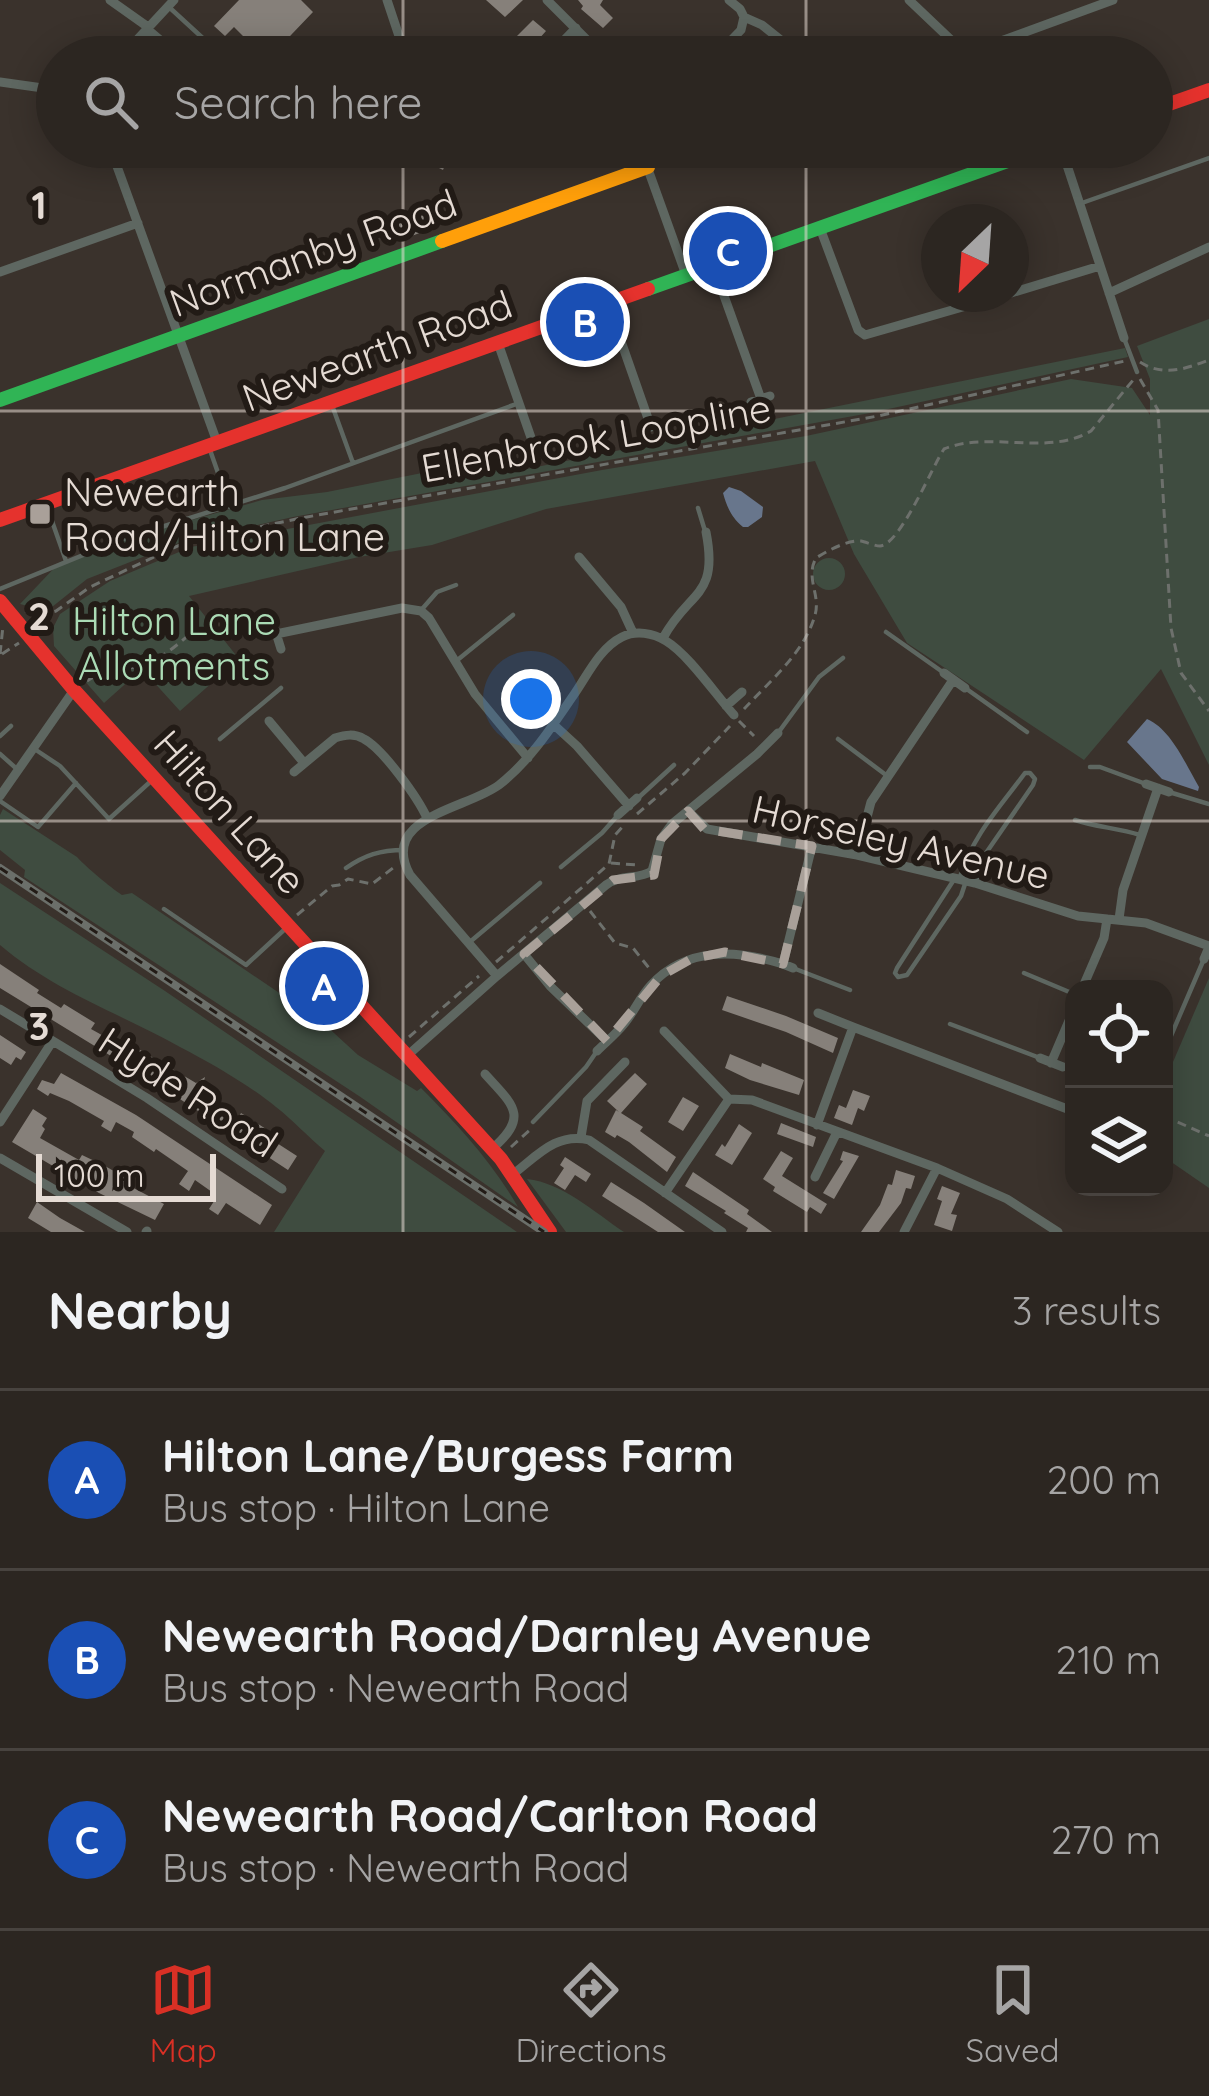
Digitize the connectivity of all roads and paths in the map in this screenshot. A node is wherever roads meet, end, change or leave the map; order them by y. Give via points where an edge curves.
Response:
1 (110, 0) edge
2 (387, 0) edge
3 (547, 0) edge
4 (729, 0) edge
5 (909, 0) edge
6 (1113, 0) edge
7 (171, 3) edge
8 (744, 17) junction
9 (147, 28) junction
10 (576, 28) junction
11 (140, 36) edge
12 (156, 36) edge
13 (203, 36) edge
14 (401, 36) edge
15 (568, 36) edge
16 (584, 36) edge
17 (735, 36) edge
18 (776, 36) edge
19 (946, 36) edge
20 (1015, 36) edge
21 (0, 82) edge
22 (36, 87) edge
23 (1209, 90) edge
24 (1173, 103) edge
25 (1209, 158) edge
26 (118, 168) edge
27 (644, 168) edge
28 (647, 168) edge
29 (988, 168) edge
30 (1068, 168) edge
31 (1079, 204) junction
32 (138, 224) junction
33 (820, 228) junction
34 (1209, 247) edge
35 (713, 266) junction
36 (1100, 266) junction
37 (0, 272) edge
38 (686, 275) junction
39 (1029, 288) edge
40 (1109, 293) junction
41 (608, 304) junction
42 (946, 312) edge
43 (180, 336) junction
44 (1124, 338) joint
45 (498, 343) junction
46 (1132, 359) junction
47 (1209, 360) edge
48 (1137, 372) junction
49 (761, 399) dead end
50 (0, 400) edge
51 (332, 402) junction
52 (519, 403) junction
53 (651, 427) dead end
54 (213, 444) junction
55 (535, 449) dead end
56 (353, 463) junction
57 (46, 502) junction
58 (230, 507) junction
59 (698, 508) dead end
60 (0, 520) edge
61 (707, 538) junction
62 (725, 541) dead end
63 (579, 557) dead end
64 (66, 561) junction
65 (587, 566) junction
66 (576, 575) dead end
67 (456, 585) dead end
68 (0, 589) edge
69 (0, 601) edge
70 (421, 611) junction
71 (513, 615) dead end
72 (10, 619) junction
73 (272, 620) dead end
74 (196, 629) dead end
75 (886, 632) dead end
76 (633, 633) junction
77 (277, 634) junction
78 (30, 637) junction
79 (663, 638) junction
80 (280, 649) dead end
81 (0, 654) edge
82 (843, 658) dead end
83 (455, 662) junction
84 (948, 676) junction
85 (281, 688) dead end
86 (964, 688) joint
87 (74, 690) junction
88 (742, 692) dead end
89 (257, 707) junction
90 (1209, 711) edge
91 (732, 713) junction
92 (269, 721) joint
93 (554, 724) junction
94 (11, 726) dead end
95 (1027, 732) dead end
96 (778, 733) joint
97 (0, 736) edge
98 (754, 736) joint
99 (220, 739) dead end
100 (838, 739) dead end
101 (765, 747) junction
102 (34, 748) junction
103 (0, 754) edge
104 (528, 758) junction
105 (304, 763) junction
106 (674, 765) dead end
107 (1090, 767) dead end
108 (18, 770) junction
109 (294, 772) dead end
110 (888, 776) junction
111 (154, 778) junction
112 (76, 783) junction
113 (1152, 786) junction
114 (1169, 792) joint
115 (0, 799) edge
116 (633, 802) junction
117 (1209, 804) edge
118 (688, 811) junction
119 (618, 815) joint
120 (427, 818) junction
121 (1076, 820) dead end
122 (1142, 836) junction
123 (812, 845) junction
124 (404, 854) junction
125 (857, 855) junction
126 (609, 863) junction
127 (562, 867) dead end
128 (346, 868) dead end
129 (649, 873) junction
130 (964, 881) junction
131 (540, 883) dead end
132 (584, 904) junction
133 (164, 909) dead end
134 (1119, 919) junction
135 (1107, 920) junction
136 (289, 924) junction
137 (469, 944) junction
138 (1207, 951) edge
139 (524, 954) junction
140 (788, 966) junction
141 (493, 972) junction
142 (1024, 973) dead end
143 (661, 976) junction
144 (1086, 980) edge
145 (850, 990) dead end
146 (1065, 990) edge
147 (0, 1009) edge
148 (818, 1013) dead end
149 (950, 1024) dead end
150 (1065, 1025) edge
151 (853, 1027) junction
152 (664, 1031) dead end
153 (1173, 1031) edge
154 (607, 1041) junction
155 (52, 1042) junction
156 (403, 1051) junction
157 (597, 1051) joint
158 (1046, 1060) junction
159 (625, 1062) dead end
160 (1065, 1069) edge
161 (485, 1074) dead end
162 (729, 1100) junction
163 (539, 1103) dead end
164 (1065, 1108) edge
165 (545, 1109) junction
166 (1173, 1121) edge
167 (0, 1122) edge
168 (533, 1122) joint
169 (817, 1125) junction
170 (837, 1132) junction
171 (1209, 1136) edge
172 (581, 1138) junction
173 (495, 1153) junction
174 (0, 1157) edge
175 (937, 1168) junction
176 (512, 1174) junction
177 (815, 1178) dead end
178 (282, 1188) dead end
179 (664, 1193) junction
180 (127, 1232) edge
181 (550, 1232) edge
182 (722, 1232) edge
183 (904, 1232) edge
184 (1058, 1232) edge

1 - 9 street
2 - 14 street
3 - 10 street
4 - 8 street
5 - 19 street
6 - 20 street
7 - 9 street
7 - 13 lane
8 - 17 street
8 - 18 street
9 - 11 street
9 - 12 street
10 - 15 street
10 - 16 street
21 - 22 street
23 - 24 street
25 - 31 lane
26 - 32 street
27 - 43 street, Normanby Road
28 - 38 street
29 - 33 street, Newearth Road
30 - 31 street
31 - 36 street
32 - 37 street
32 - 43 street
33 - 35 street, Newearth Road
33 - 42 street via 865,335
34 - 40 street
35 - 38 street, Newearth Road
35 - 49 street
36 - 39 street
36 - 40 street
38 - 41 street, Newearth Road
40 - 44 street
41 - 45 street, Newearth Road
41 - 53 street
43 - 50 street, Normanby Road
43 - 54 street
44 - 46 lane
45 - 51 street, Newearth Road
45 - 52 street
46 - 47 path, Ellenbrook Loopline via 1170,371
46 - 48 lane
46 - 72 path, Ellenbrook Loopline via 878,416 184,543 56,611 23,610
48 - 90 path via 1158,410 1171,628 1181,673
48 - 91 path via 1083,436 944,449 890,543 851,542 816,558 810,573 818,603 806,638
51 - 54 street, Newearth Road
51 - 56 lane
52 - 55 street
52 - 56 lane
54 - 57 street, Newearth Road
54 - 58 lane
56 - 58 lane
57 - 60 street, Newearth Road
57 - 64 lane
58 - 64 lane
59 - 61 lane
61 - 62 street
61 - 79 street via 705,585
63 - 65 street
64 - 68 lane
65 - 66 street
65 - 76 street
67 - 70 lane
69 - 72 street, Hilton Lane
70 - 77 street
70 - 83 street
71 - 83 lane
72 - 78 street, Hilton Lane
72 - 81 path
73 - 77 street
74 - 87 path via 153,661 100,673
75 - 84 lane
76 - 79 street
76 - 93 street via 601,654
77 - 80 street
78 - 81 path
78 - 87 street, Hilton Lane
79 - 91 street
82 - 96 lane
83 - 104 street
84 - 86 street
84 - 110 street
85 - 89 lane
86 - 95 lane
87 - 102 street
87 - 111 street, Hilton Lane
88 - 91 street
89 - 92 lane
89 - 99 lane
91 - 98 path
91 - 126 path via 685,773 618,830
92 - 105 street
93 - 104 street
93 - 116 street
94 - 97 lane
96 - 101 street
98 - 101 street
100 - 110 lane
101 - 118 street
102 - 108 street
102 - 112 lane
103 - 108 lane
104 - 120 street via 483,795
105 - 109 street
105 - 120 street via 334,738 360,736
106 - 116 lane
107 - 113 lane
108 - 115 street
110 - 125 street via 871,802
111 - 112 lane via 109,819
111 - 136 street, Hilton Lane
112 - 115 lane via 38,827
113 - 114 street
113 - 122 street
114 - 117 lane
116 - 119 street
118 - 123 street, Horseley Avenue via 707,830
118 - 129 street via 666,831
119 - 127 lane
120 - 124 street via 411,830
121 - 122 lane
122 - 134 street
123 - 125 street, Horseley Avenue
123 - 140 street
124 - 128 lane via 364,855
124 - 136 path via 376,883 353,878 332,886
124 - 137 street via 410,874
125 - 130 street, Horseley Avenue
126 - 129 path
126 - 141 path
129 - 132 street via 613,880
130 - 130 lane via 907,975 898,977 896,968
130 - 130 lane via 1033,784 1030,773 970,847
130 - 135 street, Horseley Avenue
131 - 137 lane
132 - 139 street
132 - 143 path via 615,943
133 - 136 lane via 246,964
134 - 135 street, Horseley Avenue
134 - 138 street, Horseley Avenue
135 - 144 street
136 - 156 street, Hilton Lane
137 - 141 street
138 - 153 lane
139 - 141 street
139 - 154 street
140 - 143 street via 724,952
140 - 145 lane
141 - 156 street
141 - 156 path
142 - 146 lane
143 - 154 street
147 - 155 street, Hyde Road
148 - 151 street
149 - 158 lane
150 - 158 street
151 - 164 street
151 - 169 street
152 - 162 street
154 - 157 street
155 - 167 street
155 - 178 street, Hyde Road
156 - 173 street, Hilton Lane
157 - 165 lane
158 - 160 street
159 - 172 street via 586,1101
161 - 173 street via 515,1111
162 - 169 street via 752,1100
162 - 179 street
163 - 165 lane
165 - 168 lane
166 - 171 path
168 - 173 path
169 - 170 street
170 - 175 street
170 - 177 street
172 - 176 street via 568,1136
172 - 179 street
173 - 176 street, Hilton Lane
174 - 180 street
175 - 183 street
175 - 184 street
176 - 181 street, Hilton Lane
179 - 182 street

